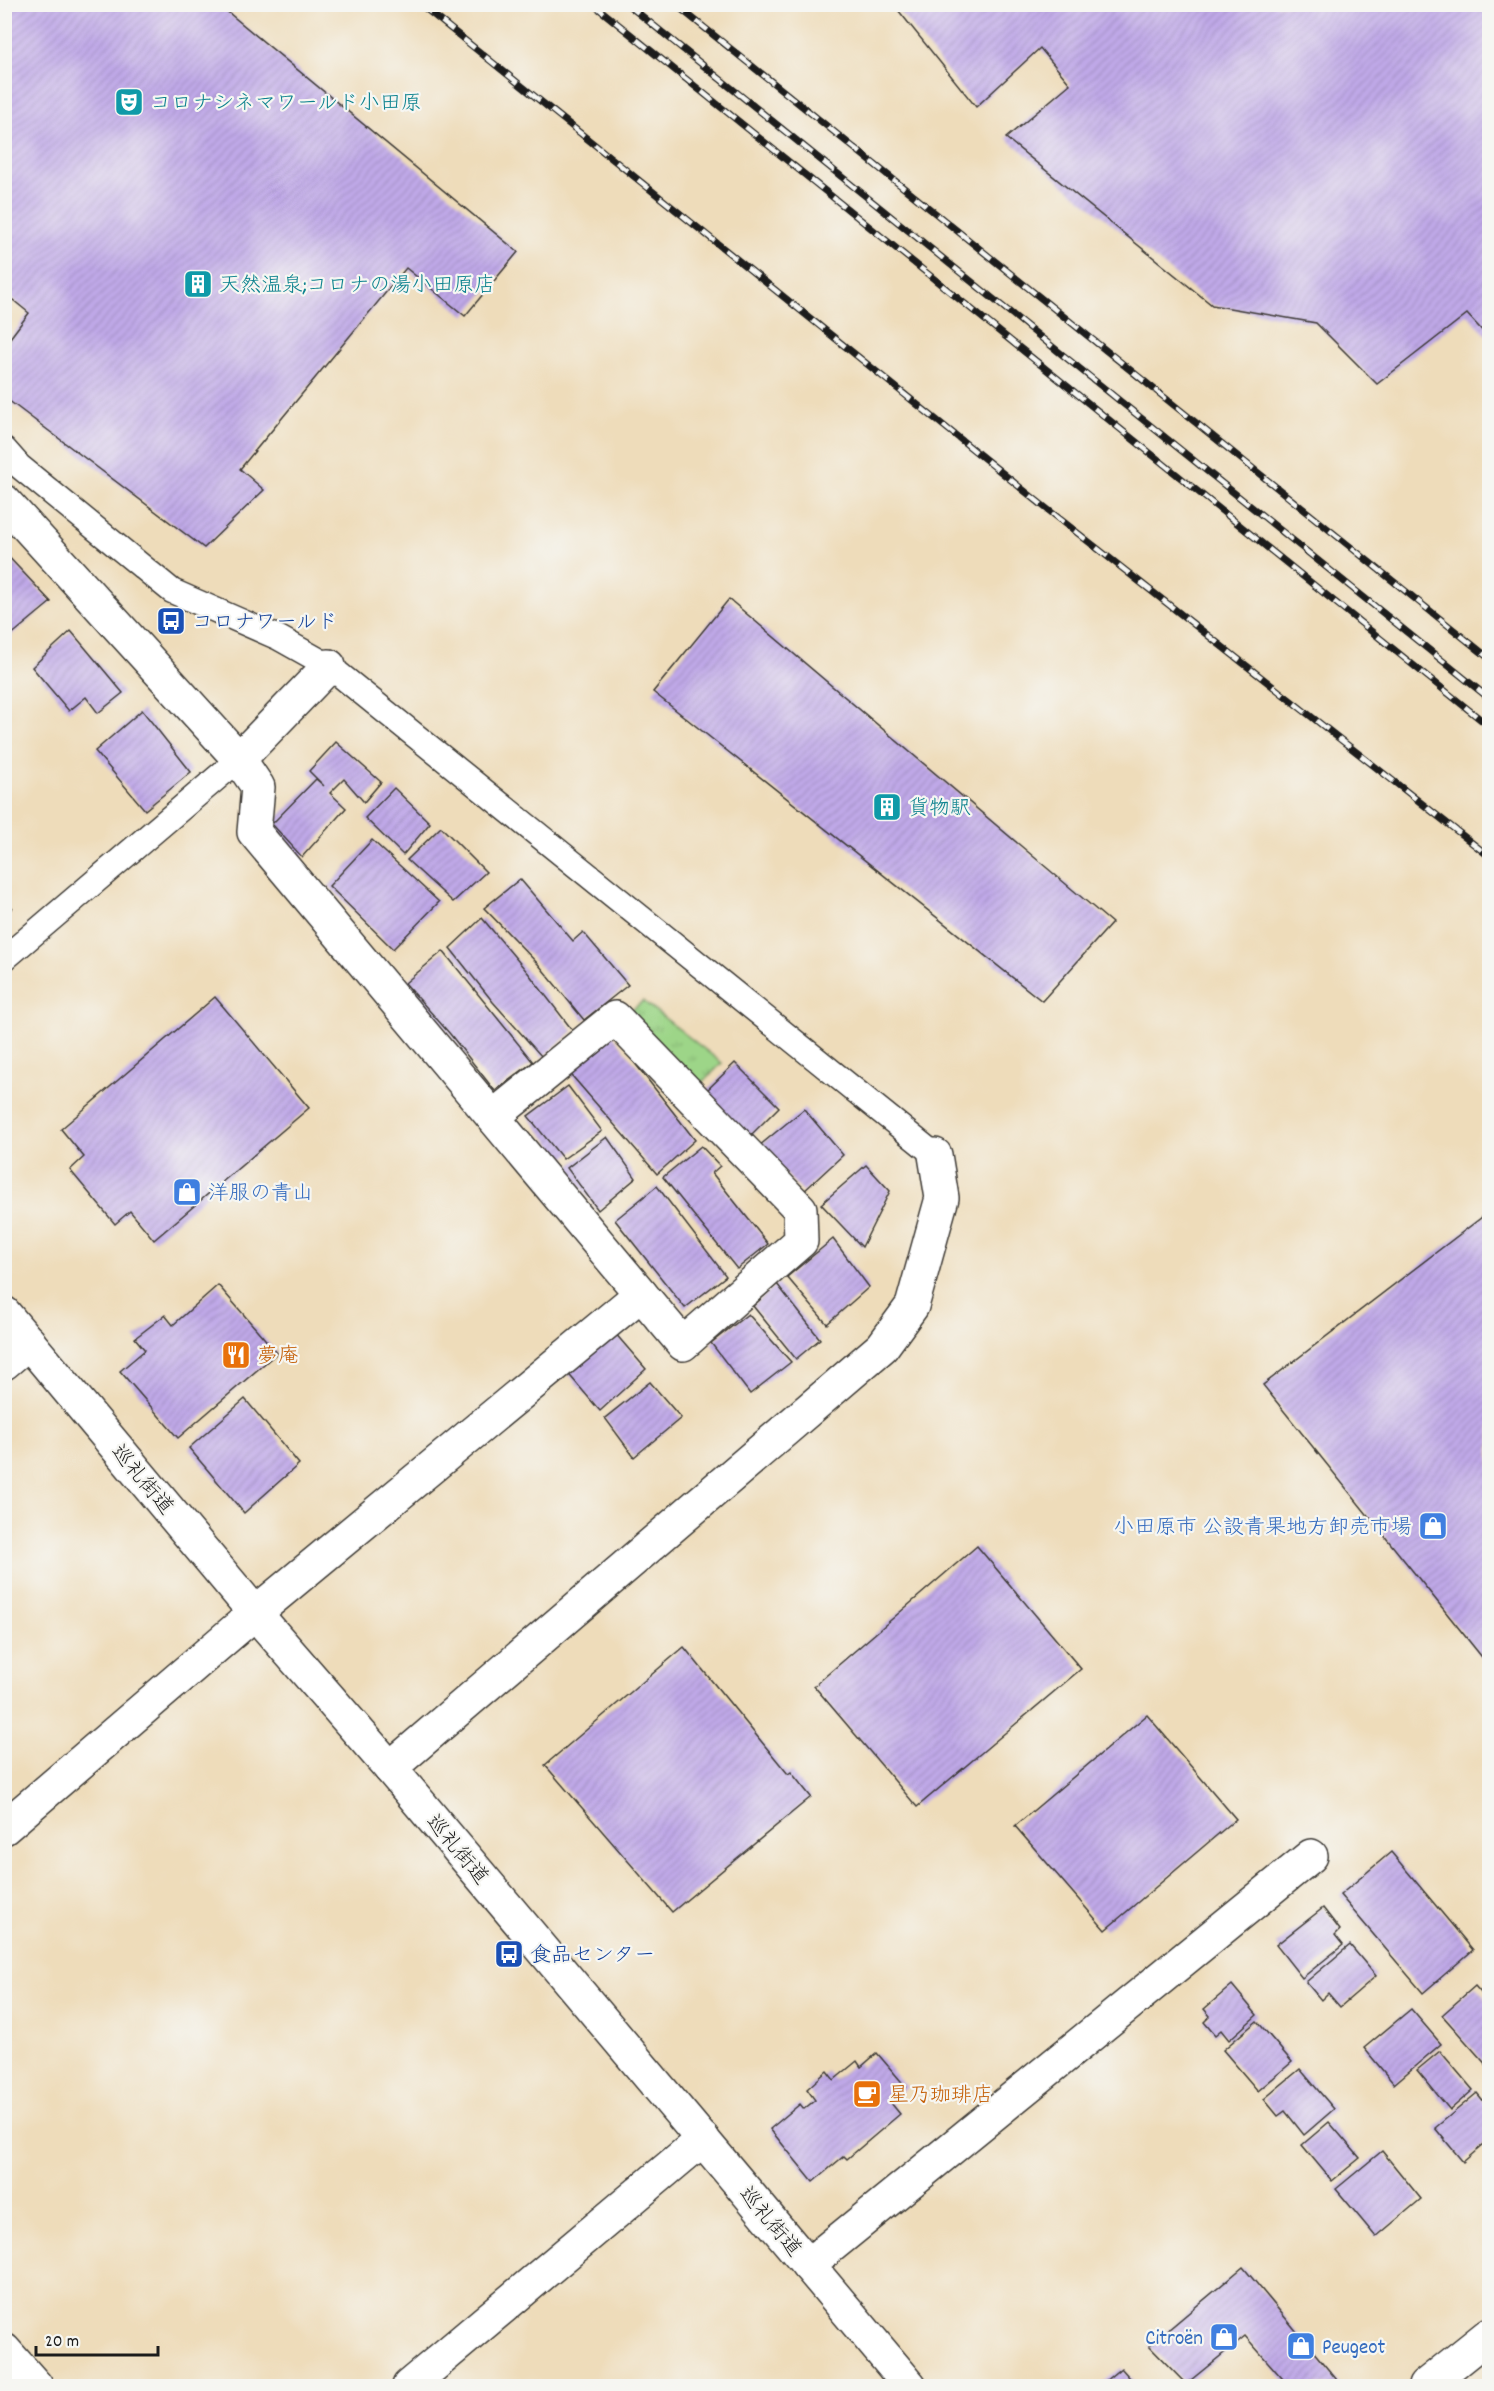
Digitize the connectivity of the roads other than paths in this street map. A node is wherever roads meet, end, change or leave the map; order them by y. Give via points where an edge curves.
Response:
1 (4, 449) edge
2 (4, 501) edge
3 (329, 666) junction
4 (239, 759) junction
5 (4, 959) edge
6 (493, 1117) junction
7 (935, 1155) joint
8 (641, 1294) junction
9 (4, 1313) edge
10 (29, 1342) junction
11 (4, 1363) edge
12 (255, 1613) junction
13 (390, 1768) junction
14 (4, 1828) edge
15 (1311, 1856) dead end
16 (703, 2139) junction
17 (808, 2265) junction
18 (1490, 2334) edge
19 (4, 2350) edge
20 (36, 2386) edge
21 (409, 2386) edge
22 (910, 2386) edge
23 (1425, 2386) edge

1 - 3 lane via 19,466 172,591 279,638
2 - 4 street
3 - 4 street
3 - 7 lane
4 - 5 lane
4 - 6 street via 258,787 254,832
6 - 8 street
6 - 8 street via 615,1018 800,1209 801,1240 683,1344
7 - 13 street via 942,1198 912,1306 882,1347
8 - 12 street
9 - 10 street, 巡礼街道
10 - 11 street
10 - 12 street, 巡礼街道
12 - 13 street, 巡礼街道
12 - 14 street
13 - 16 street, 巡礼街道
15 - 17 street
16 - 17 street, 巡礼街道
16 - 21 street
17 - 22 street, 巡礼街道
18 - 23 street
19 - 20 street

